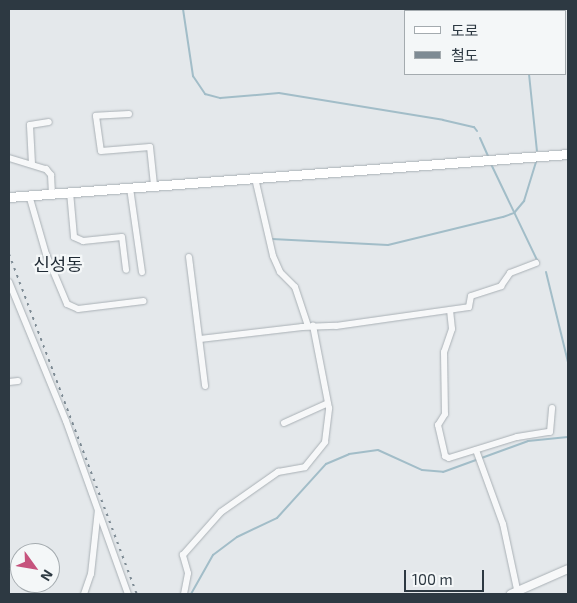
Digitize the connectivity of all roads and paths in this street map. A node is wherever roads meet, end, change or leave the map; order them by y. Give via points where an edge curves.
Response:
1 (129, 114) dead end
2 (49, 122) dead end
3 (568, 154) edge
4 (9, 158) edge
5 (32, 164) junction
6 (256, 178) junction
7 (154, 186) junction
8 (130, 188) junction
9 (70, 192) junction
10 (52, 193) junction
11 (29, 195) junction
12 (9, 196) edge
13 (189, 257) dead end
14 (536, 263) dead end
15 (126, 270) dead end
16 (142, 272) dead end
17 (9, 282) edge
18 (144, 301) dead end
19 (450, 310) junction
20 (311, 326) junction
21 (200, 339) junction
22 (18, 381) dead end
23 (9, 382) edge
24 (205, 386) dead end
25 (328, 402) junction
26 (552, 408) dead end
27 (284, 423) dead end
28 (476, 450) junction
29 (98, 509) junction
30 (568, 569) edge
31 (516, 593) edge
32 (84, 594) edge
33 (128, 594) edge
34 (184, 594) edge

1 - 7 street via 96,116 101,151 150,147
2 - 5 street via 30,126
3 - 6 main road
4 - 5 street
5 - 10 street via 49,172
6 - 7 main road
6 - 20 street via 273,256 280,272 295,287
7 - 8 main road
8 - 9 main road
8 - 16 street
9 - 10 main road
9 - 15 street via 74,237 84,241 122,237
10 - 11 main road
11 - 12 main road
11 - 18 street via 46,254 67,304 78,309
13 - 21 street
14 - 19 street via 510,273 500,286 471,296 469,307
17 - 29 street
19 - 20 street via 336,326
19 - 28 street via 452,329 444,352 445,414 438,425 439,440 446,457
20 - 21 street
20 - 25 street
21 - 24 street
22 - 23 street
25 - 27 street
25 - 34 street via 325,442 305,467 278,472 256,486 221,512 183,555 188,573
26 - 28 street via 550,432 517,437
28 - 31 street via 503,524
29 - 32 street via 91,574
29 - 33 street
30 - 31 street

